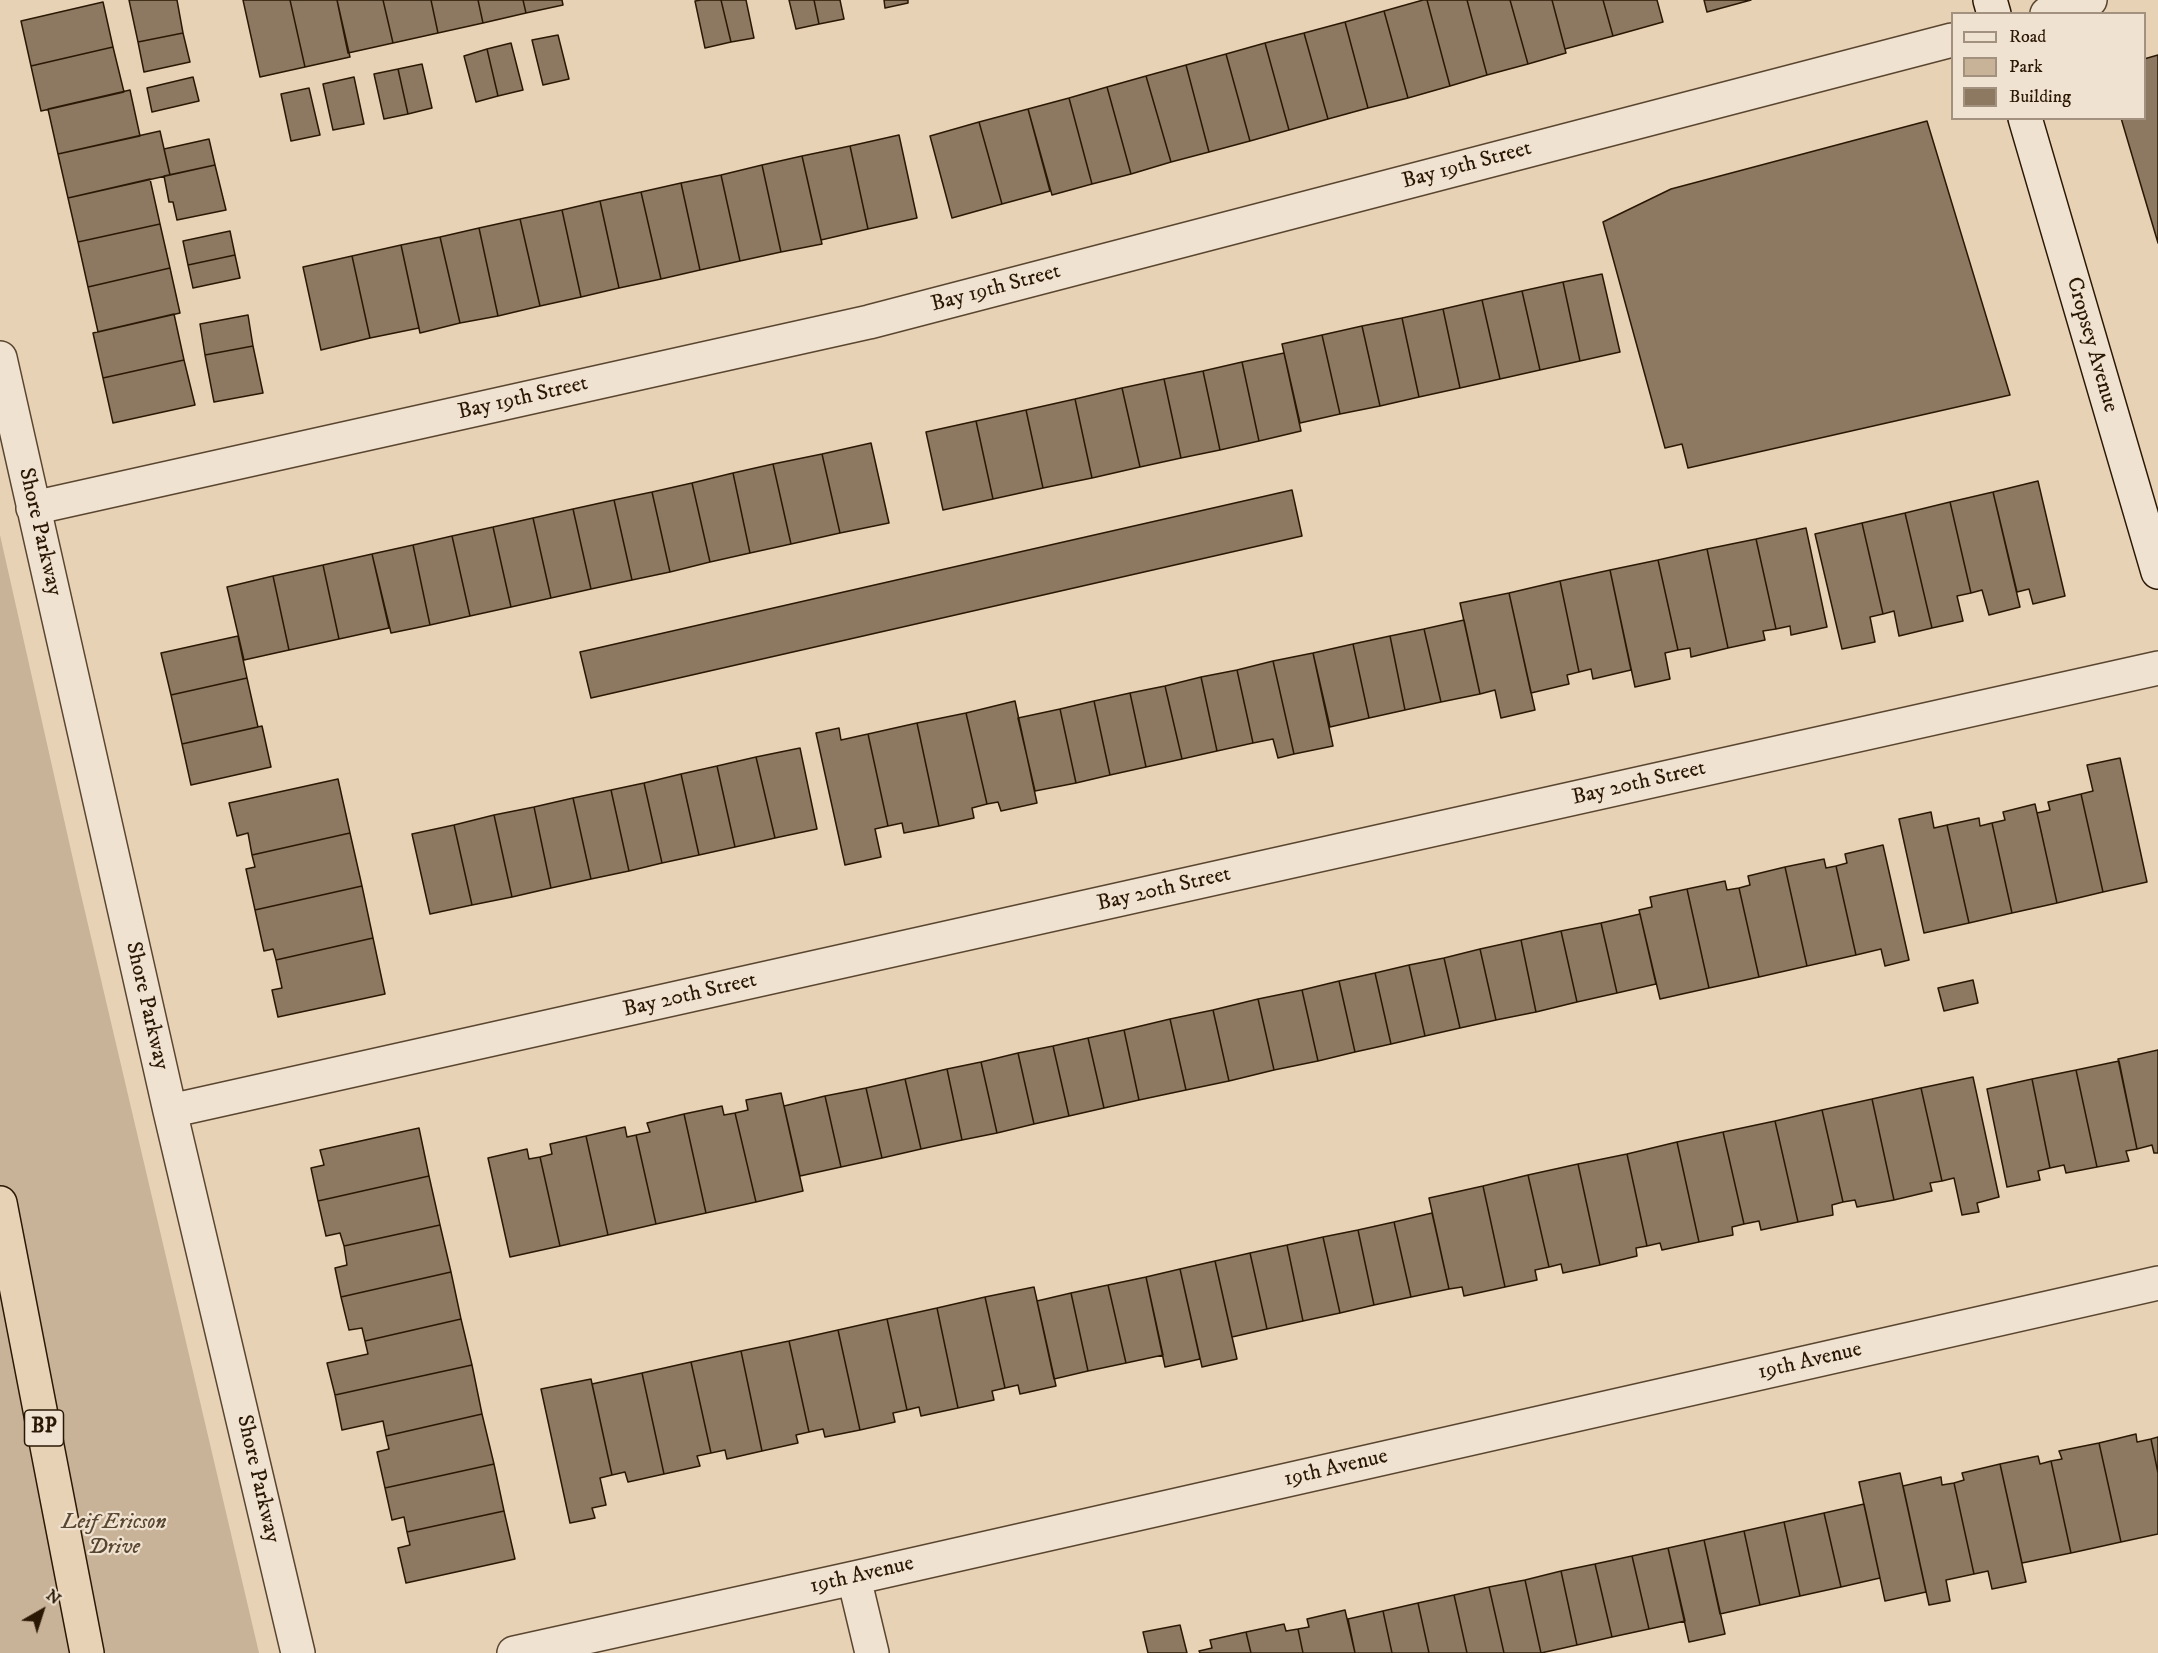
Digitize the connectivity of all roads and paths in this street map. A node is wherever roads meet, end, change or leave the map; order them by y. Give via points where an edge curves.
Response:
1 (2090, 0) edge
2 (2053, 12) edge
3 (1951, 41) edge
4 (2026, 120) edge
5 (0, 358) edge
6 (33, 508) junction
7 (2158, 572) edge
8 (2158, 668) edge
9 (170, 1111) junction
10 (0, 1203) edge
11 (2158, 1283) edge
12 (854, 1578) junction
13 (87, 1653) edge
14 (298, 1653) edge
15 (514, 1653) edge
16 (872, 1653) edge

1 - 2 street
3 - 6 street, Bay 19th Street via 869,322
4 - 7 street, Cropsey Avenue
5 - 6 street, Shore Parkway
6 - 9 street, Shore Parkway
8 - 9 street, Bay 20th Street
9 - 14 street, Shore Parkway
10 - 13 highway, BP
11 - 12 street, 19th Avenue
12 - 15 street, 19th Avenue
12 - 16 street

